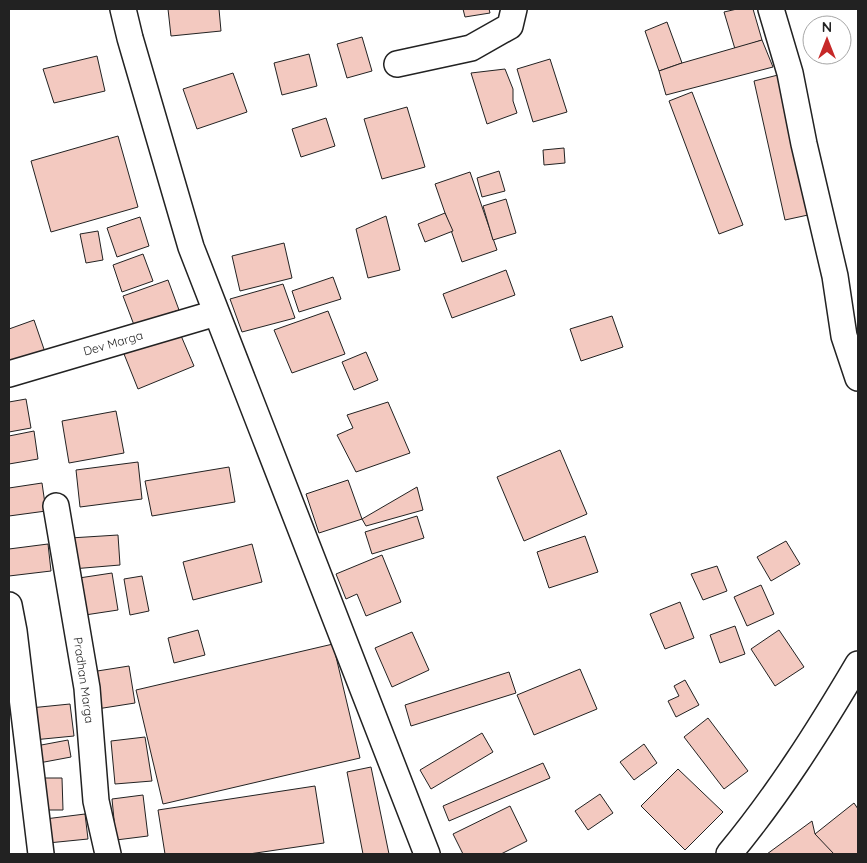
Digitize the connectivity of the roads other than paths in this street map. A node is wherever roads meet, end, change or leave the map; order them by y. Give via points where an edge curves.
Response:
1 (123, 9) edge
2 (514, 9) edge
3 (772, 9) edge
4 (397, 64) dead end
5 (216, 313) junction
6 (9, 374) edge
7 (858, 378) edge
8 (56, 506) dead end
9 (9, 605) edge
10 (858, 664) edge
11 (41, 854) edge
12 (108, 854) edge
13 (426, 854) edge
14 (729, 854) edge

1 - 5 street via 191,247
2 - 4 street via 510,26 471,48
3 - 7 street via 790,73 835,276 844,336
5 - 6 street, Dev Marga
5 - 13 street
8 - 12 street, Pradhan Marga via 87,688 96,801
9 - 11 street
10 - 14 street via 815,737

